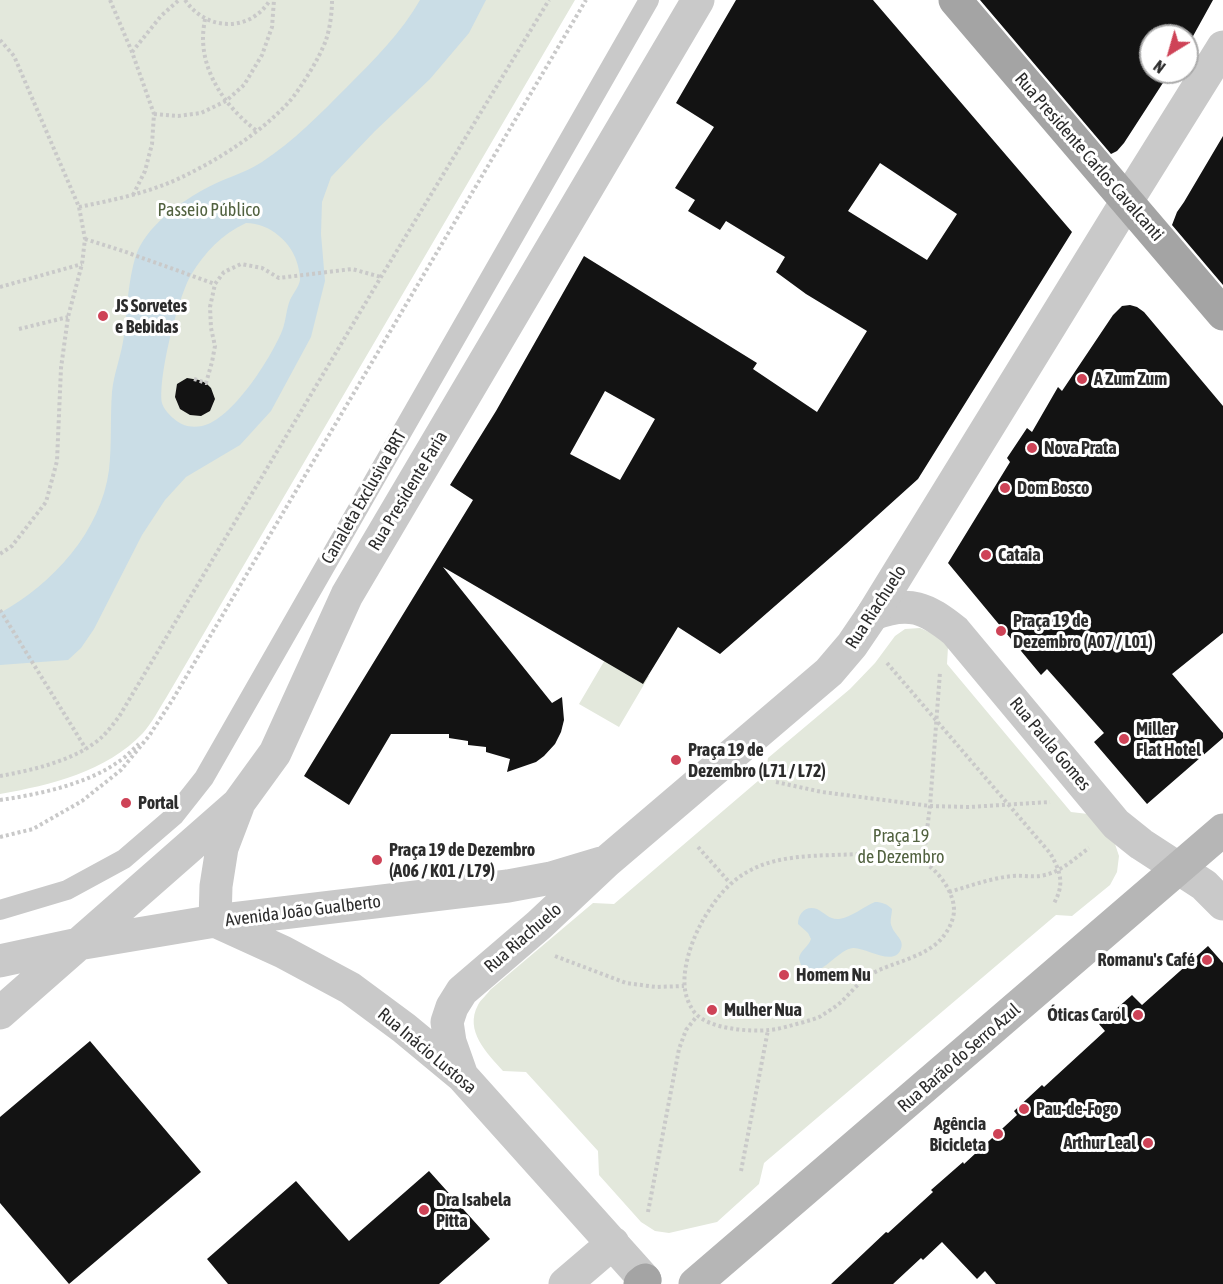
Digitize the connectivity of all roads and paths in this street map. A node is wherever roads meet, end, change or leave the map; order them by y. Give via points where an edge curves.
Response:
1 (111, 0) edge
2 (179, 0) edge
3 (185, 0) edge
4 (272, 0) edge
5 (332, 0) edge
6 (549, 0) edge
7 (586, 0) edge
8 (649, 0) edge
9 (698, 0) edge
10 (955, 0) edge
11 (205, 19) junction
12 (0, 40) edge
13 (1223, 47) edge
14 (132, 52) junction
15 (226, 101) junction
16 (154, 114) junction
17 (257, 131) junction
18 (132, 196) junction
19 (1126, 201) junction
20 (79, 207) junction
21 (85, 239) junction
22 (82, 264) junction
23 (381, 277) junction
24 (214, 284) junction
25 (0, 287) edge
26 (1223, 314) edge
27 (68, 317) junction
28 (19, 329) dead end
29 (194, 379) dead end
30 (0, 554) edge
31 (0, 610) edge
32 (873, 614) junction
33 (887, 663) dead end
34 (940, 672) dead end
35 (937, 721) junction
36 (149, 736) junction
37 (86, 749) junction
38 (0, 776) edge
39 (776, 782) dead end
40 (0, 800) edge
41 (1050, 802) dead end
42 (238, 804) junction
43 (1009, 805) junction
44 (930, 806) junction
45 (1223, 830) edge
46 (0, 837) edge
47 (698, 847) dead end
48 (1089, 848) dead end
49 (606, 862) junction
50 (923, 862) junction
51 (1179, 868) junction
52 (1059, 870) junction
53 (730, 884) junction
54 (949, 892) junction
55 (1223, 904) edge
56 (1053, 905) dead end
57 (0, 910) edge
58 (214, 921) junction
59 (78, 944) junction
60 (548, 954) dead end
61 (0, 961) edge
62 (684, 986) junction
63 (0, 1013) edge
64 (697, 1016) junction
65 (768, 1030) junction
66 (462, 1076) junction
67 (741, 1171) dead end
68 (648, 1212) dead end
69 (613, 1243) junction
70 (645, 1283) edge
71 (565, 1284) edge
72 (694, 1284) edge

1 - 14 path
2 - 14 path
3 - 11 path
4 - 11 path via 253,18 238,23 221,24
4 - 15 path via 272,27 262,55 244,85
5 - 17 path via 326,41 309,74 289,102
6 - 23 path
7 - 36 path
8 - 57 lane, Canaleta Exclusiva BRT via 204,778 174,816 124,859 67,890
9 - 42 street, Rua Presidente Faria via 347,595 274,753
10 - 19 main road, Rua Presidente Carlos Cavalcanti
11 - 15 path via 205,59
12 - 20 path via 14,56
13 - 19 street, Rua Riachuelo
14 - 16 path
15 - 16 path via 201,113
15 - 17 path
16 - 18 path via 145,171
17 - 18 path via 179,178
18 - 20 path
19 - 26 main road, Rua Presidente Carlos Cavalcanti
19 - 32 street, Rua Riachuelo
20 - 21 path
21 - 22 path
21 - 24 path
22 - 25 path
22 - 27 path
23 - 24 path via 352,268 279,278 262,268 242,264 224,272
23 - 37 path via 120,715
24 - 29 path via 210,308 215,346 212,362 206,383
27 - 28 path
27 - 30 path via 61,368 57,461 46,502 12,546
31 - 37 path
32 - 49 street, Rua Riachuelo via 829,672
32 - 51 street, Rua Paula Gomes via 908,606 939,618 955,631 1116,825
33 - 35 path
34 - 35 path
35 - 43 path
35 - 44 path
36 - 40 path via 100,772 62,788
36 - 46 path via 121,770 82,801 33,829
37 - 38 path via 25,772
39 - 44 path
41 - 43 path
42 - 58 street via 222,848
42 - 59 street, Rua Presidente Faria
43 - 44 path
43 - 52 path via 1050,853
44 - 50 path
45 - 51 main road, Rua Barão do Serro Azul
47 - 53 path
48 - 52 path
49 - 58 street, Avenida João Gualberto via 508,886
49 - 66 street, Rua Riachuelo via 462,991 447,1022
50 - 53 path via 871,854 798,857 766,863
50 - 54 path via 939,875
51 - 55 street, Rua Paula Gomes
51 - 72 main road, Rua Barão do Serro Azul
52 - 54 path via 1039,876 998,878
52 - 56 path via 1058,896
53 - 62 path via 715,901 691,945
54 - 65 path via 954,909 952,922 941,940 923,952 872,973 819,1018
58 - 59 street, Avenida João Gualberto
58 - 66 street, Rua Inácio Lustosa via 350,988
59 - 61 street, Avenida João Gualberto
59 - 63 street, Rua Presidente Faria
60 - 62 path via 626,983
62 - 64 path
64 - 65 path via 714,1025
64 - 68 path via 679,1049
65 - 67 path
66 - 69 street, Rua Inácio Lustosa
69 - 70 street, Rua Inácio Lustosa
69 - 71 street

